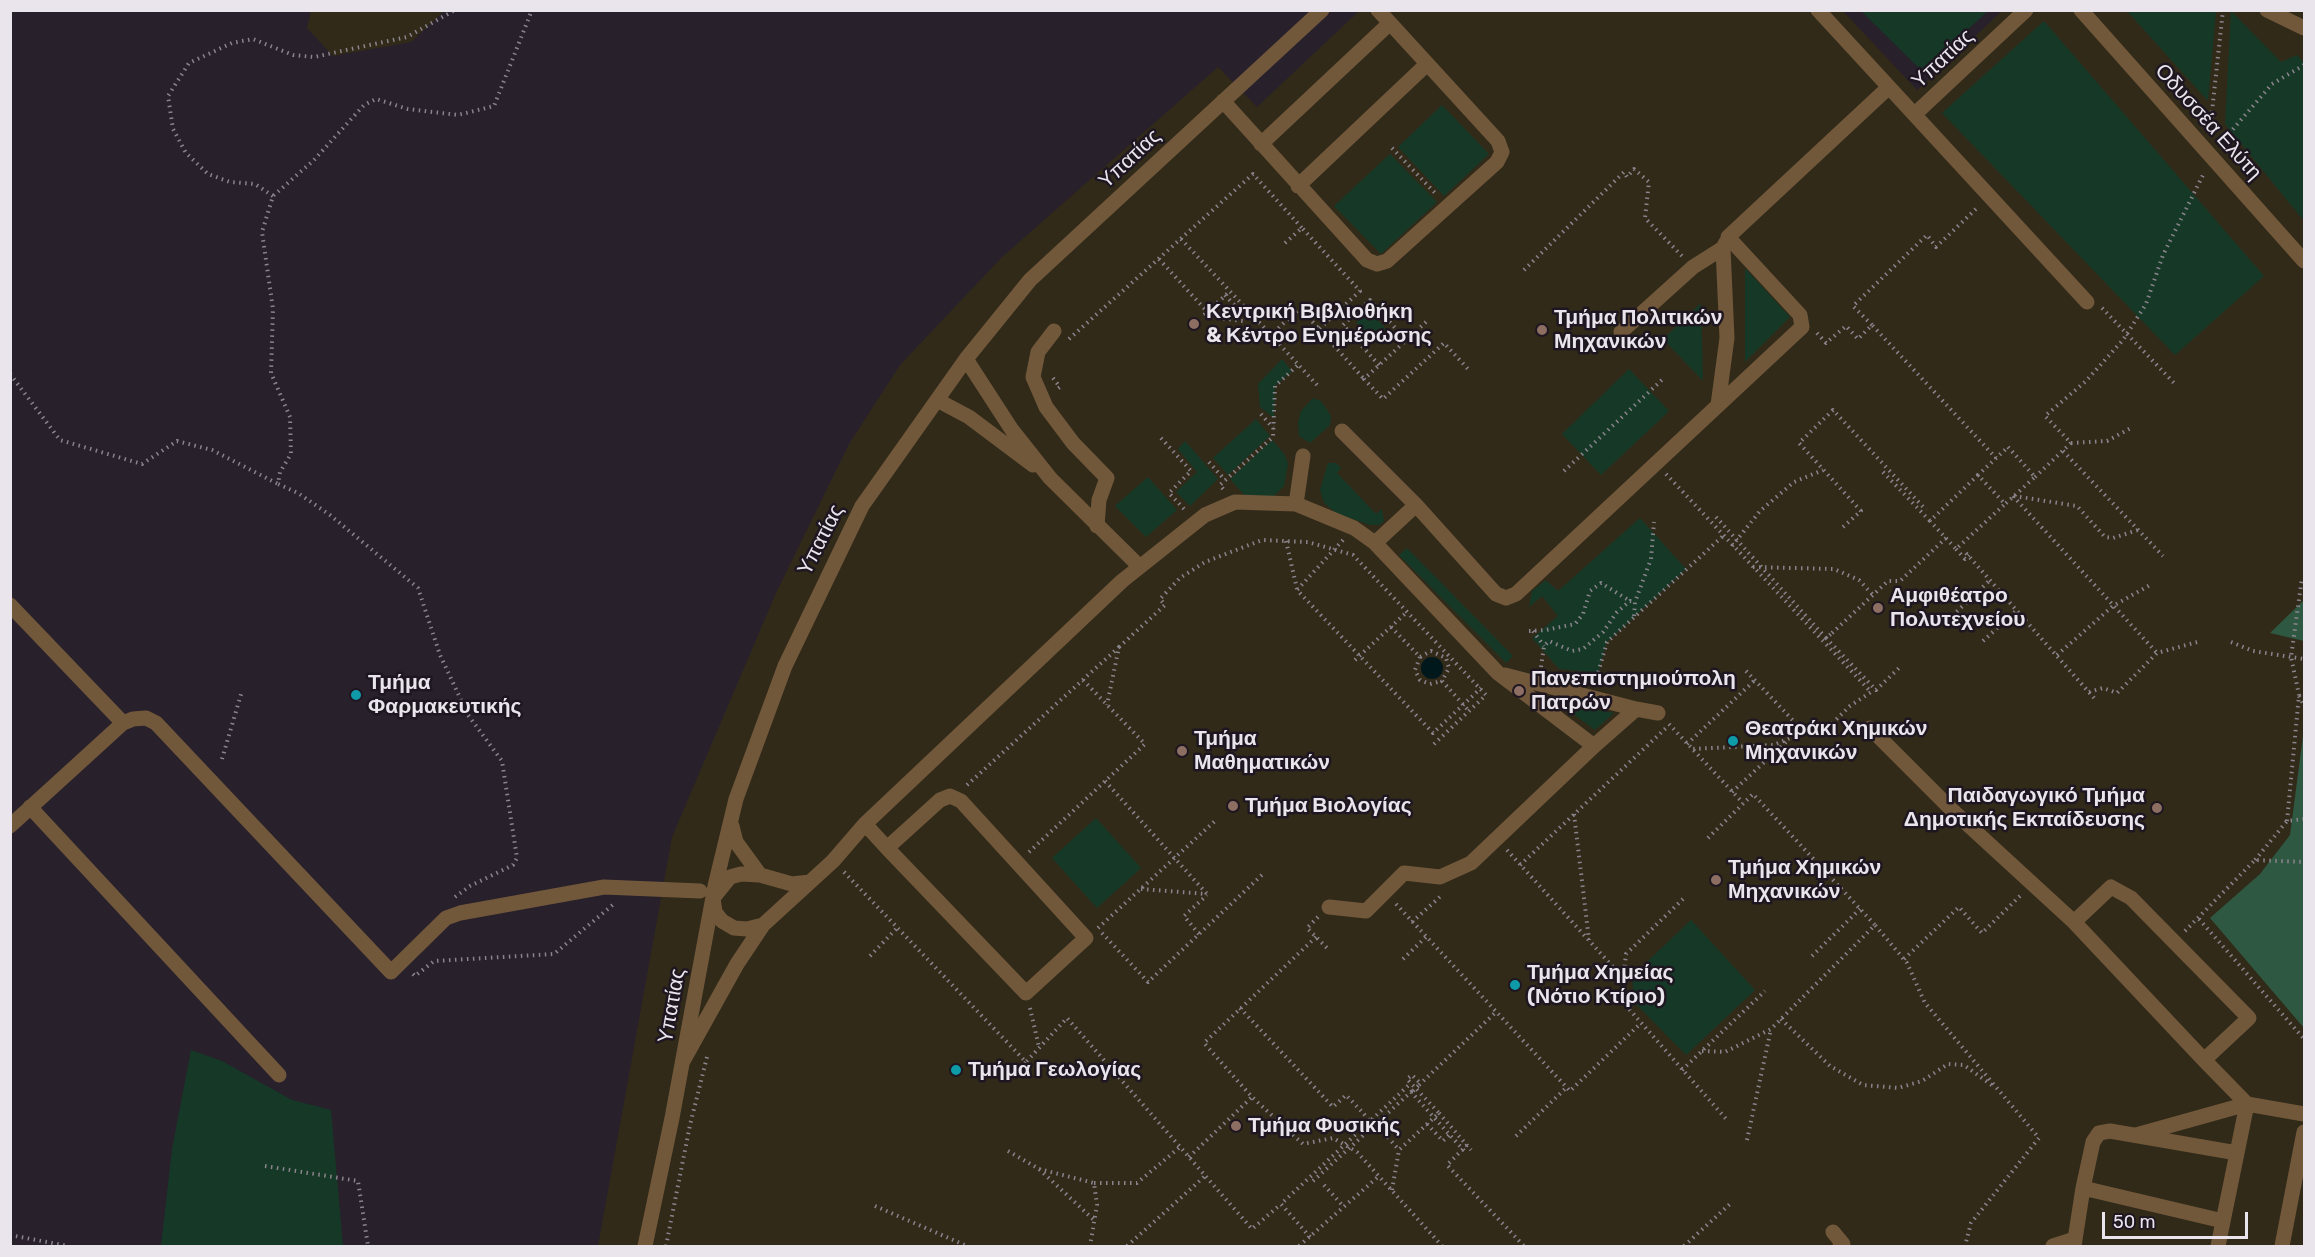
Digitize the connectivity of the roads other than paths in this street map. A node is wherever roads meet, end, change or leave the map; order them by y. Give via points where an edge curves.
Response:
1 (1322, 10) edge
2 (1378, 10) edge
3 (1818, 10) edge
4 (2026, 10) edge
5 (2081, 10) edge
6 (2267, 10) edge
7 (1390, 23) junction
8 (2304, 28) edge
9 (1427, 64) junction
10 (1889, 87) junction
11 (1223, 101) junction
12 (1915, 114) junction
13 (1261, 144) junction
14 (1298, 186) junction
15 (1726, 242) junction
16 (2304, 261) edge
17 (2087, 302) road end
18 (1054, 331) dead end
19 (1621, 332) dead end
20 (966, 359) junction
21 (937, 400) junction
22 (1718, 405) junction
23 (1342, 431) dead end
24 (1303, 456) dead end
25 (1050, 478) junction
26 (1296, 504) junction
27 (1416, 505) junction
28 (1097, 526) junction
29 (1375, 543) junction
30 (1139, 566) junction
31 (10, 605) edge
32 (1498, 673) junction
33 (1636, 709) junction
34 (1658, 713) road end
35 (123, 723) junction
36 (1870, 728) dead end
37 (1594, 746) junction
38 (30, 807) junction
39 (731, 823) junction
40 (865, 824) junction
41 (10, 825) edge
42 (887, 848) junction
43 (760, 875) junction
44 (810, 882) junction
45 (707, 895) junction
46 (1329, 907) dead end
47 (2074, 922) junction
48 (764, 925) junction
49 (2204, 1060) junction
50 (683, 1061) junction
51 (279, 1075) dead end
52 (2247, 1104) junction
53 (2304, 1114) edge
54 (2304, 1132) edge
55 (2136, 1135) junction
56 (2236, 1153) junction
57 (2083, 1188) junction
58 (2223, 1221) junction
59 (1833, 1232) dead end
60 (2074, 1243) edge
61 (645, 1246) edge
62 (1844, 1246) edge
63 (2053, 1246) edge
64 (2218, 1246) edge
65 (2282, 1246) edge

1 - 11 street, Υπατίας
2 - 7 street
3 - 10 street
4 - 12 street, Υπατίας
5 - 16 street, Οδυσσέα Ελύτη
6 - 8 street
7 - 9 street
7 - 13 street
9 - 14 street
9 - 14 street via 1498,141 1502,152 1497,162 1387,261 1377,264 1367,260
10 - 12 street
10 - 15 street
11 - 13 street
11 - 20 street, Υπατίας via 1030,280
12 - 17 street
13 - 14 street
15 - 19 street
15 - 22 street via 1728,338
15 - 22 street via 1800,315 1802,327
18 - 28 street via 1038,352 1033,378 1046,407 1107,478 1099,500
20 - 21 street, Υπατίας
20 - 25 street via 1012,430
21 - 25 street via 969,417
21 - 39 street, Υπατίας via 862,506 822,584 785,666 736,799
22 - 27 street via 1516,594 1506,598 1496,594
23 - 27 street
24 - 26 street
25 - 28 street
26 - 29 street via 1354,528
26 - 30 street via 1235,502 1205,515
27 - 29 street
28 - 30 street
29 - 32 street
30 - 40 street
31 - 35 street
32 - 33 street
32 - 37 street
33 - 34 street
33 - 37 street
35 - 38 street
35 - 45 street via 146,718 156,723 391,972 446,918 500,904 604,887
36 - 47 street
37 - 46 street via 1472,863 1440,877 1404,873 1366,911
38 - 41 street
38 - 51 street
39 - 43 street via 736,842
39 - 45 street, Υπατίας
40 - 42 street
40 - 44 street
42 - 42 street via 940,800 950,796 961,801 1017,863 1092,933 1026,993
43 - 44 street via 792,884
43 - 45 street via 741,873 730,877
44 - 48 street
45 - 48 street via 722,921 734,928
45 - 50 street, Υπατίας
47 - 49 street
47 - 49 street via 2111,887 2131,898 2249,1018
48 - 50 street via 737,964
49 - 52 street
50 - 61 street, Υπατίας
52 - 53 street
52 - 55 street
52 - 56 street
54 - 65 street
55 - 56 street
55 - 57 street via 2099,1133 2093,1142
56 - 58 street
57 - 58 street
57 - 60 street
58 - 64 street
59 - 62 street
60 - 63 street

